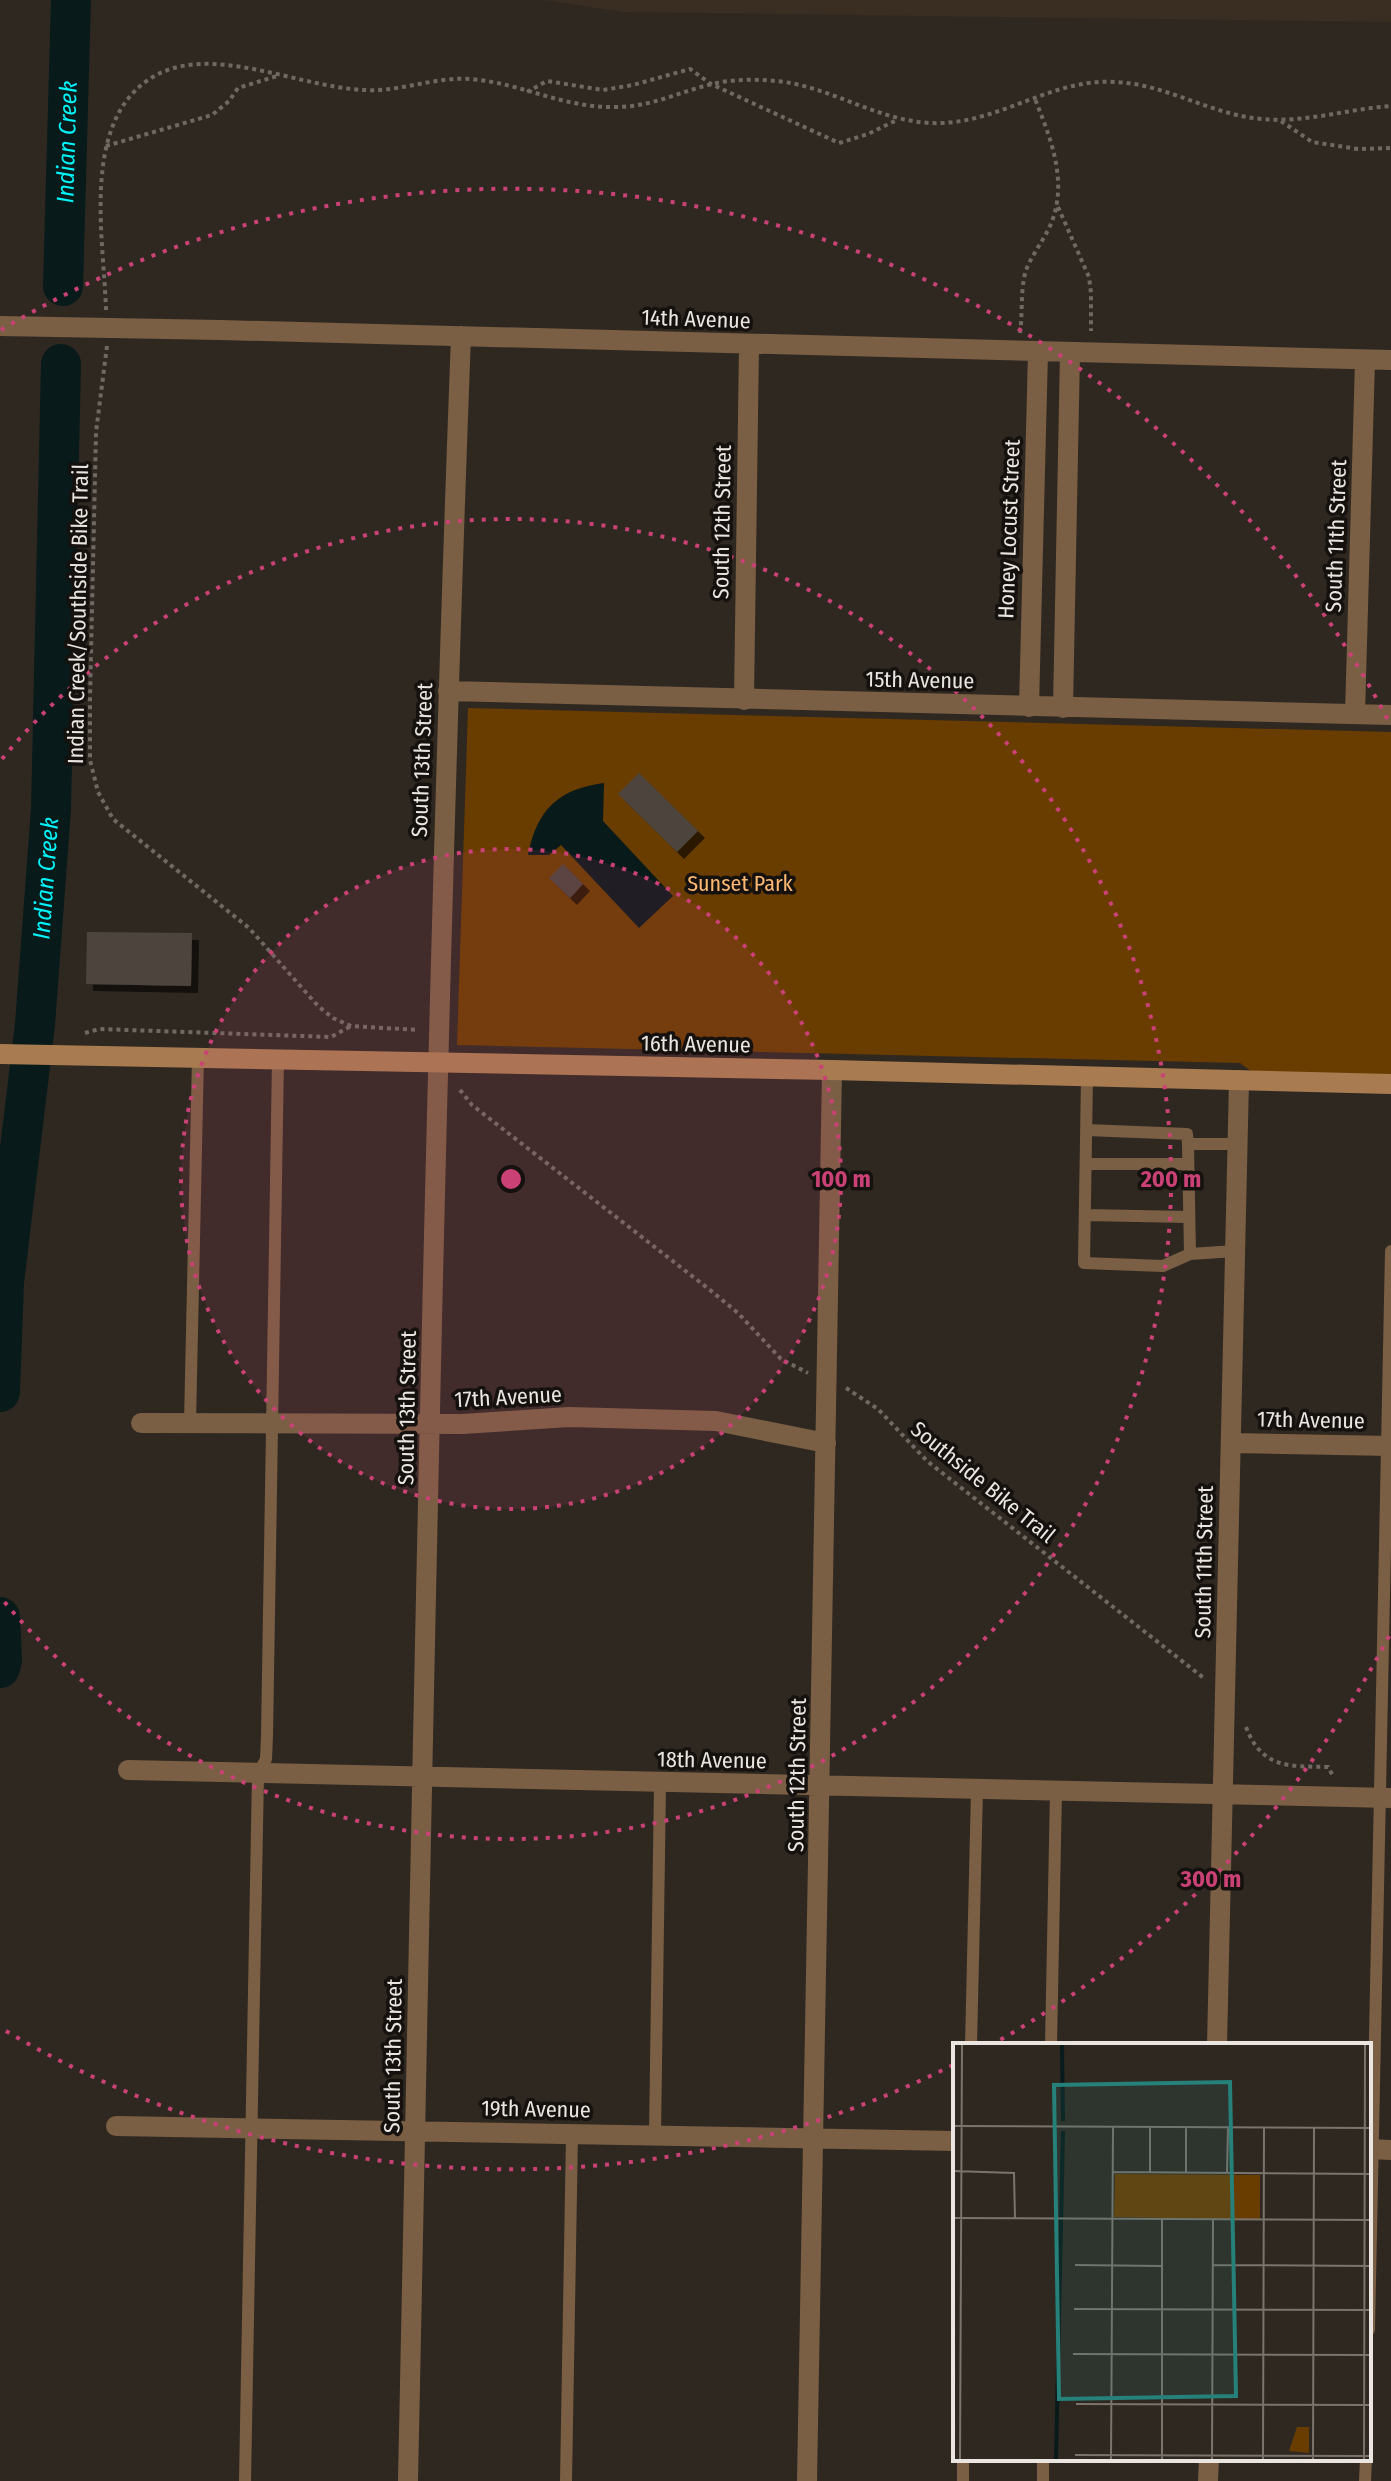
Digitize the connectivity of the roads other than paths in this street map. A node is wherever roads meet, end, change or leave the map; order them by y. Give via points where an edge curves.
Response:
1 (0, 326) edge
2 (461, 336) junction
3 (749, 345) junction
4 (1038, 352) junction
5 (1070, 353) junction
6 (1365, 360) junction
7 (1391, 360) edge
8 (448, 691) junction
9 (744, 700) junction
10 (1029, 707) junction
11 (1063, 708) junction
12 (1355, 714) junction
13 (1391, 715) edge
14 (0, 1054) edge
15 (198, 1057) junction
16 (278, 1059) junction
17 (439, 1062) junction
18 (832, 1070) junction
19 (1087, 1077) junction
20 (1239, 1080) junction
21 (1391, 1084) edge
22 (1086, 1130) junction
23 (1187, 1139) junction
24 (1238, 1144) junction
25 (1086, 1164) junction
26 (1188, 1164) junction
27 (1085, 1215) junction
28 (1189, 1217) junction
29 (1235, 1251) junction
30 (1391, 1251) edge
31 (1190, 1254) junction
32 (141, 1423) dead end
33 (190, 1423) junction
34 (271, 1423) junction
35 (430, 1424) junction
36 (826, 1443) junction
37 (1231, 1443) junction
38 (1389, 1446) edge
39 (128, 1770) dead end
40 (258, 1774) junction
41 (422, 1778) junction
42 (660, 1783) junction
43 (821, 1786) junction
44 (977, 1789) junction
45 (1056, 1791) junction
46 (1223, 1794) junction
47 (1386, 1798) edge
48 (971, 2043) edge
49 (1051, 2043) edge
50 (1217, 2043) edge
51 (116, 2126) dead end
52 (253, 2128) junction
53 (416, 2131) junction
54 (572, 2134) junction
55 (655, 2135) junction
56 (814, 2138) junction
57 (953, 2141) edge
58 (1378, 2150) edge
59 (1371, 2290) edge
60 (1209, 2461) edge
61 (1366, 2461) edge
62 (245, 2481) edge
63 (408, 2481) edge
64 (566, 2481) edge
65 (807, 2481) edge
66 (1208, 2481) edge
67 (1365, 2481) edge

1 - 2 street, 14th Avenue
2 - 3 street, 14th Avenue
2 - 8 street, South 13th Street
3 - 4 street, 14th Avenue
3 - 9 street, South 12th Street
4 - 5 street, 14th Avenue
4 - 10 street, Honey Locust Street
5 - 6 street, 14th Avenue
5 - 11 street
6 - 7 street, 14th Avenue
6 - 12 street, South 11th Street
8 - 9 street, 15th Avenue
8 - 17 street, South 13th Street
9 - 10 street, 15th Avenue
10 - 11 street, 15th Avenue
11 - 12 street, 15th Avenue
12 - 13 street, 15th Avenue
14 - 15 street, 16th Avenue
15 - 16 street, 16th Avenue
15 - 33 lane
16 - 17 street, 16th Avenue
16 - 34 lane
17 - 18 street, 16th Avenue
17 - 35 street, South 13th Street
18 - 19 street, 16th Avenue
18 - 36 street, South 12th Street
19 - 20 street, 16th Avenue
19 - 22 lane
20 - 21 street, 16th Avenue
20 - 24 street, South 11th Street
22 - 23 lane
22 - 25 lane
23 - 24 lane
23 - 26 lane
24 - 29 street, South 11th Street
25 - 26 lane
25 - 27 lane
26 - 28 lane
27 - 28 lane
27 - 31 lane via 1084,1263 1163,1266
28 - 31 lane
29 - 31 lane
29 - 37 street, South 11th Street
30 - 38 lane
32 - 33 street, 17th Avenue
33 - 34 street, 17th Avenue
34 - 35 street, 17th Avenue
34 - 40 lane via 267,1736 266,1759
35 - 36 street, 17th Avenue via 569,1417 716,1421
35 - 41 street, South 13th Street
36 - 43 street, South 12th Street
37 - 38 street, 17th Avenue
37 - 46 street, South 11th Street
38 - 47 lane
39 - 40 street, 18th Avenue
40 - 41 street, 18th Avenue
40 - 52 lane
41 - 42 street, 18th Avenue
41 - 53 street, South 13th Street
42 - 43 street, 18th Avenue
42 - 55 lane
43 - 44 street, 18th Avenue
43 - 56 street, South 12th Street
44 - 45 street, 18th Avenue
44 - 48 lane
45 - 46 street, 18th Avenue
45 - 49 lane
46 - 47 street, 18th Avenue
46 - 50 street, South 11th Street
47 - 58 lane
51 - 52 street, 19th Avenue
52 - 53 street, 19th Avenue
52 - 62 lane
53 - 54 street, 19th Avenue
53 - 63 street, South 13th Street
54 - 55 street, 19th Avenue
54 - 64 lane
55 - 56 street, 19th Avenue
56 - 57 street, 19th Avenue
56 - 65 street, South 12th Street
58 - 59 lane
60 - 66 street
61 - 67 lane

